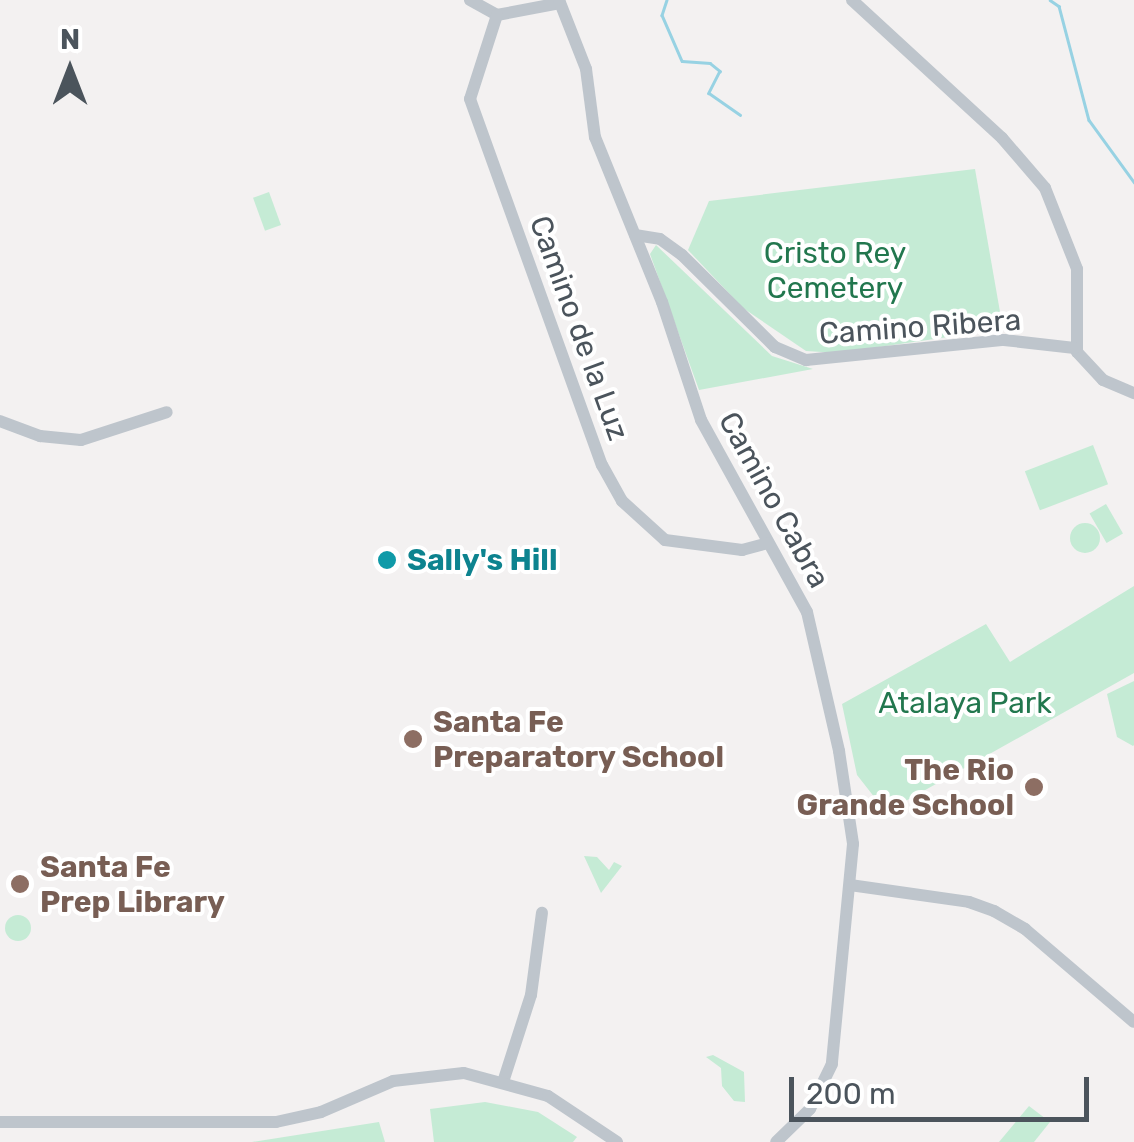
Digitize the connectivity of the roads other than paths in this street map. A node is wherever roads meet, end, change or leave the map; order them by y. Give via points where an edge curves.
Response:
1 (470, 0) edge
2 (852, 0) edge
3 (560, 1) edge
4 (496, 16) junction
5 (635, 235) junction
6 (1075, 348) junction
7 (1134, 393) edge
8 (167, 412) dead end
9 (0, 422) edge
10 (768, 544) junction
11 (850, 885) junction
12 (542, 913) dead end
13 (1134, 1022) edge
14 (504, 1079) junction
15 (0, 1122) edge
16 (617, 1142) edge
17 (776, 1142) edge

1 - 4 street
2 - 6 street via 1002,138 1045,188 1077,268
3 - 4 street
3 - 5 street, Camino Cabra via 586,68 595,137
4 - 10 street, Camino de la Luz via 470,99 602,465 622,501 665,540 742,550
5 - 6 street, Camino Ribera via 660,239 682,254 775,347 806,360 1004,340
5 - 10 street, Camino Cabra via 713,448
6 - 7 street via 1103,380
8 - 9 street via 81,440
10 - 11 street, Camino Cabra via 799,594 813,636 852,818
11 - 13 street via 969,902 994,912 1025,929
11 - 17 street, Camino Cabra via 832,1064 810,1110
12 - 14 street via 532,995
14 - 15 street via 412,1077 276,1122
14 - 16 street via 548,1096

